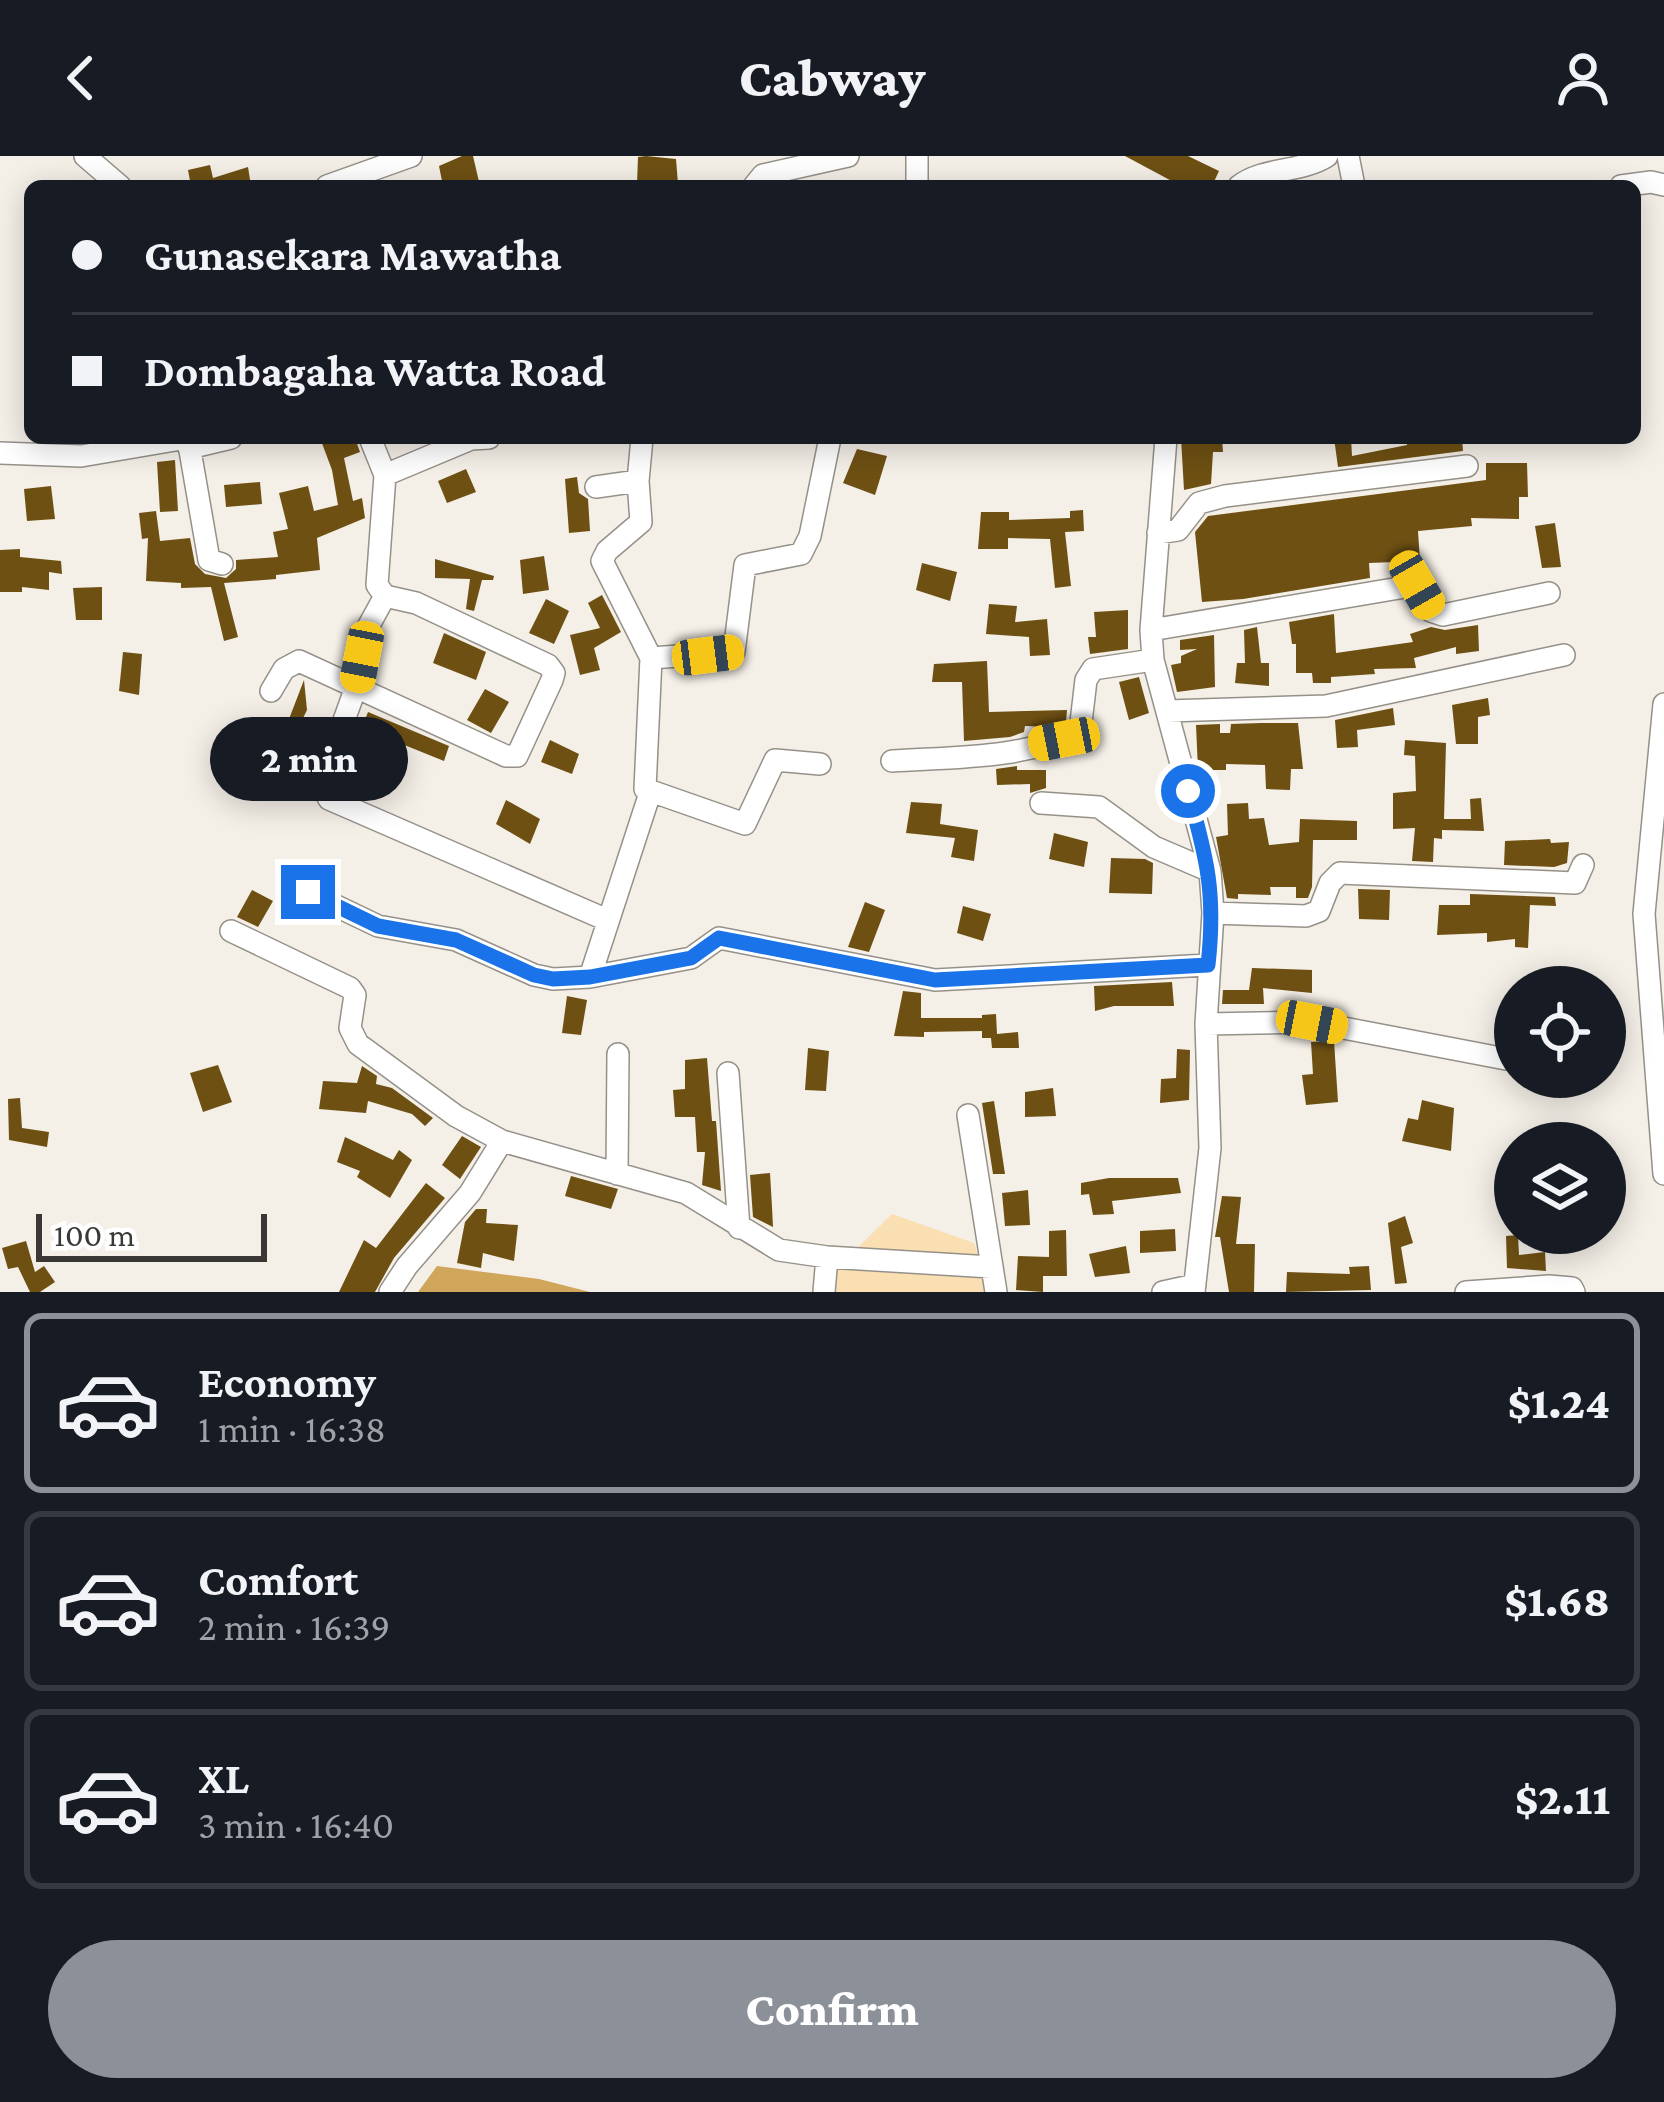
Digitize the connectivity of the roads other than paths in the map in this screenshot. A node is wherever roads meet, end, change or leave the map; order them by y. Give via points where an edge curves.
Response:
1 (86, 156) edge
2 (410, 156) edge
3 (848, 156) edge
4 (1327, 156) edge
5 (113, 180) edge
6 (344, 180) edge
7 (759, 180) edge
8 (1250, 180) edge
9 (173, 444) edge
10 (188, 444) edge
11 (372, 444) edge
12 (459, 444) edge
13 (641, 444) edge
14 (829, 444) edge
15 (1165, 444) edge
16 (0, 453) edge
17 (1467, 466) dead end
18 (385, 475) junction
19 (638, 482) junction
20 (596, 487) dead end
21 (1158, 533) junction
22 (222, 564) dead end
23 (1549, 593) dead end
24 (385, 596) junction
25 (1150, 631) junction
26 (1564, 655) dead end
27 (651, 658) junction
28 (1154, 660) junction
29 (356, 687) junction
30 (271, 691) dead end
31 (1664, 704) edge
32 (1167, 711) junction
33 (892, 761) dead end
34 (820, 764) dead end
35 (650, 793) junction
36 (1041, 803) dead end
37 (1582, 865) dead end
38 (1210, 871) junction
39 (308, 892) dead end
40 (1214, 913) junction
41 (607, 920) junction
42 (231, 931) dead end
43 (1208, 965) junction
44 (590, 977) junction
45 (1206, 1024) junction
46 (618, 1054) dead end
47 (1494, 1057) edge
48 (728, 1072) dead end
49 (968, 1115) dead end
50 (502, 1141) junction
51 (617, 1174) junction
52 (1664, 1174) edge
53 (739, 1228) junction
54 (827, 1257) junction
55 (991, 1267) junction
56 (1195, 1289) edge
57 (390, 1292) edge
58 (824, 1292) edge
59 (996, 1292) edge
60 (1163, 1292) edge
61 (1466, 1292) edge
62 (1574, 1292) edge

1 - 5 street
2 - 6 street
3 - 7 street
4 - 8 street
9 - 16 street via 81,456
10 - 22 street via 209,560
11 - 18 street
12 - 18 street
13 - 19 street
14 - 27 street via 801,554 745,565 734,652
15 - 21 street
17 - 21 street via 1226,496 1199,503 1178,530
18 - 24 street via 377,586
19 - 20 street
19 - 27 street via 641,522 602,561
21 - 25 street
23 - 25 street via 1443,615 1417,585
24 - 29 street via 368,626
24 - 29 street via 416,603 554,673 517,756
25 - 28 street
26 - 32 street via 1326,706
27 - 35 street via 643,783
28 - 32 street
28 - 33 street via 1093,670 1080,731 1064,739 981,756
29 - 30 street via 299,662
29 - 41 street via 321,784 329,799
31 - 52 street via 1644,914
32 - 38 street
34 - 35 street via 775,760 745,824
35 - 41 street
36 - 38 street via 1100,807 1154,847
37 - 40 street via 1575,883 1340,873 1319,911 1306,916
38 - 40 street
39 - 44 street via 378,926 456,940 534,975
40 - 43 street
41 - 44 street
42 - 50 street via 350,988 358,1044
43 - 44 street via 935,980 719,938 691,958
43 - 45 street
45 - 47 street via 1312,1022
45 - 56 street via 1210,1148
46 - 51 street
48 - 53 street
49 - 55 street
50 - 51 street
50 - 57 street
51 - 53 street via 686,1193
53 - 54 street via 779,1250
54 - 55 street
54 - 58 street
55 - 59 street
56 - 60 street
61 - 62 street

